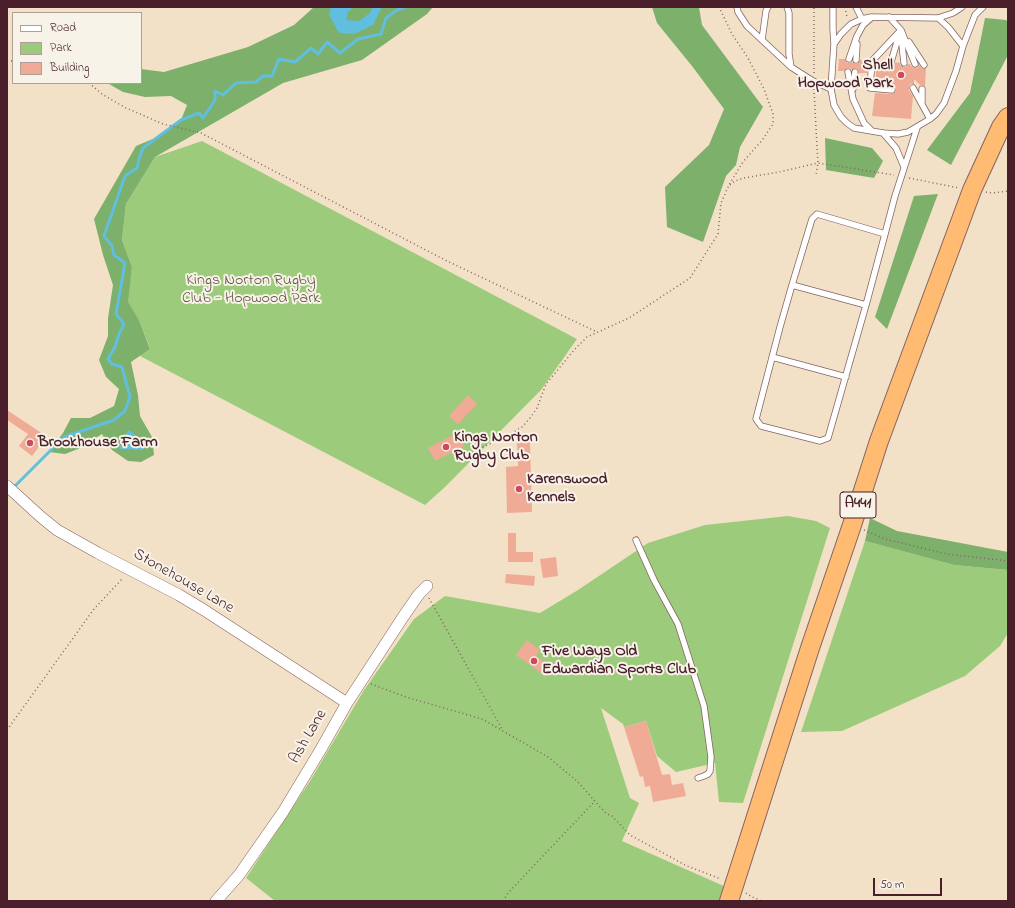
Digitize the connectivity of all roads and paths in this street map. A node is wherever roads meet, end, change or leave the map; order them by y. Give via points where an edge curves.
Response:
1 (719, 7) edge
2 (737, 7) edge
3 (768, 7) edge
4 (787, 7) edge
5 (833, 7) edge
6 (845, 7) edge
7 (856, 7) edge
8 (962, 7) edge
9 (983, 7) edge
10 (871, 17) junction
11 (889, 17) junction
12 (938, 18) junction
13 (862, 19) junction
14 (851, 24) junction
15 (901, 30) junction
16 (858, 36) junction
17 (762, 40) junction
18 (834, 44) junction
19 (963, 46) junction
20 (849, 59) dead end
21 (856, 60) dead end
22 (891, 62) dead end
23 (904, 63) dead end
24 (915, 64) dead end
25 (924, 65) dead end
26 (790, 67) junction
27 (852, 72) dead end
28 (90, 84) edge
29 (831, 89) junction
30 (890, 89) dead end
31 (922, 89) dead end
32 (908, 91) dead end
33 (922, 103) junction
34 (1008, 117) edge
35 (930, 119) junction
36 (917, 128) junction
37 (872, 131) junction
38 (883, 133) junction
39 (818, 163) junction
40 (904, 167) junction
41 (816, 174) dead end
42 (901, 176) junction
43 (729, 186) junction
44 (965, 189) junction
45 (1008, 191) edge
46 (885, 234) junction
47 (792, 285) junction
48 (866, 306) junction
49 (597, 332) junction
50 (772, 356) junction
51 (846, 377) junction
52 (464, 455) dead end
53 (7, 486) edge
54 (852, 525) junction
55 (636, 540) dead end
56 (1008, 561) edge
57 (129, 569) junction
58 (427, 586) joint
59 (362, 680) junction
60 (347, 703) junction
61 (7, 730) edge
62 (503, 731) junction
63 (698, 778) dead end
64 (595, 802) junction
65 (732, 893) edge
66 (216, 901) edge
67 (503, 901) edge
68 (762, 901) edge

1 - 43 path via 764,89 773,114 770,129 743,162
2 - 17 lane via 747,26
3 - 17 lane
4 - 26 lane
5 - 18 lane
6 - 14 path
7 - 13 lane
8 - 12 lane
9 - 19 lane via 975,15
10 - 11 lane
10 - 13 lane
10 - 16 lane via 863,25
11 - 12 lane
11 - 15 lane
12 - 19 lane
13 - 14 lane
14 - 18 lane
15 - 22 lane
15 - 23 lane
15 - 24 lane
15 - 25 lane
15 - 30 lane via 872,61 870,88
16 - 20 lane
16 - 21 lane
17 - 26 lane
18 - 29 lane
19 - 35 lane via 944,103
26 - 29 lane
27 - 37 lane via 853,99 864,124
28 - 49 path via 124,107 163,124 201,133 447,261
29 - 37 lane via 834,105 841,117 854,128
31 - 33 lane
32 - 33 lane via 915,90
33 - 35 lane
34 - 44 highway, A441
35 - 36 lane
36 - 38 lane via 898,134
36 - 40 lane
37 - 38 lane
38 - 40 lane via 896,148
39 - 41 path
39 - 42 path
39 - 43 path via 744,178
40 - 42 lane
42 - 44 path
42 - 46 lane
43 - 49 path via 721,203 718,234 690,278 629,318
44 - 45 path via 992,193
44 - 54 highway, A441
46 - 47 lane via 818,214 812,219
46 - 48 lane
47 - 48 lane
47 - 50 lane
48 - 51 lane
49 - 52 path via 587,337 575,349 546,384 537,408 522,427
50 - 51 lane
50 - 51 lane via 756,419 761,426 820,441 828,438
53 - 57 street, Stonehouse Lane via 57,530
54 - 56 path via 885,540 947,554
54 - 65 highway, A441
55 - 63 lane via 678,624 704,706 711,757 710,771
57 - 60 street, Stonehouse Lane via 204,610
57 - 61 path via 125,577 94,610
58 - 59 street, Ash Lane via 403,617
58 - 62 path via 431,601
59 - 60 street, Ash Lane
59 - 62 path via 406,697 482,719
60 - 66 street, Ash Lane via 282,812 239,875
62 - 64 path via 548,756 577,781
64 - 65 path via 630,835
64 - 67 path
65 - 68 path

